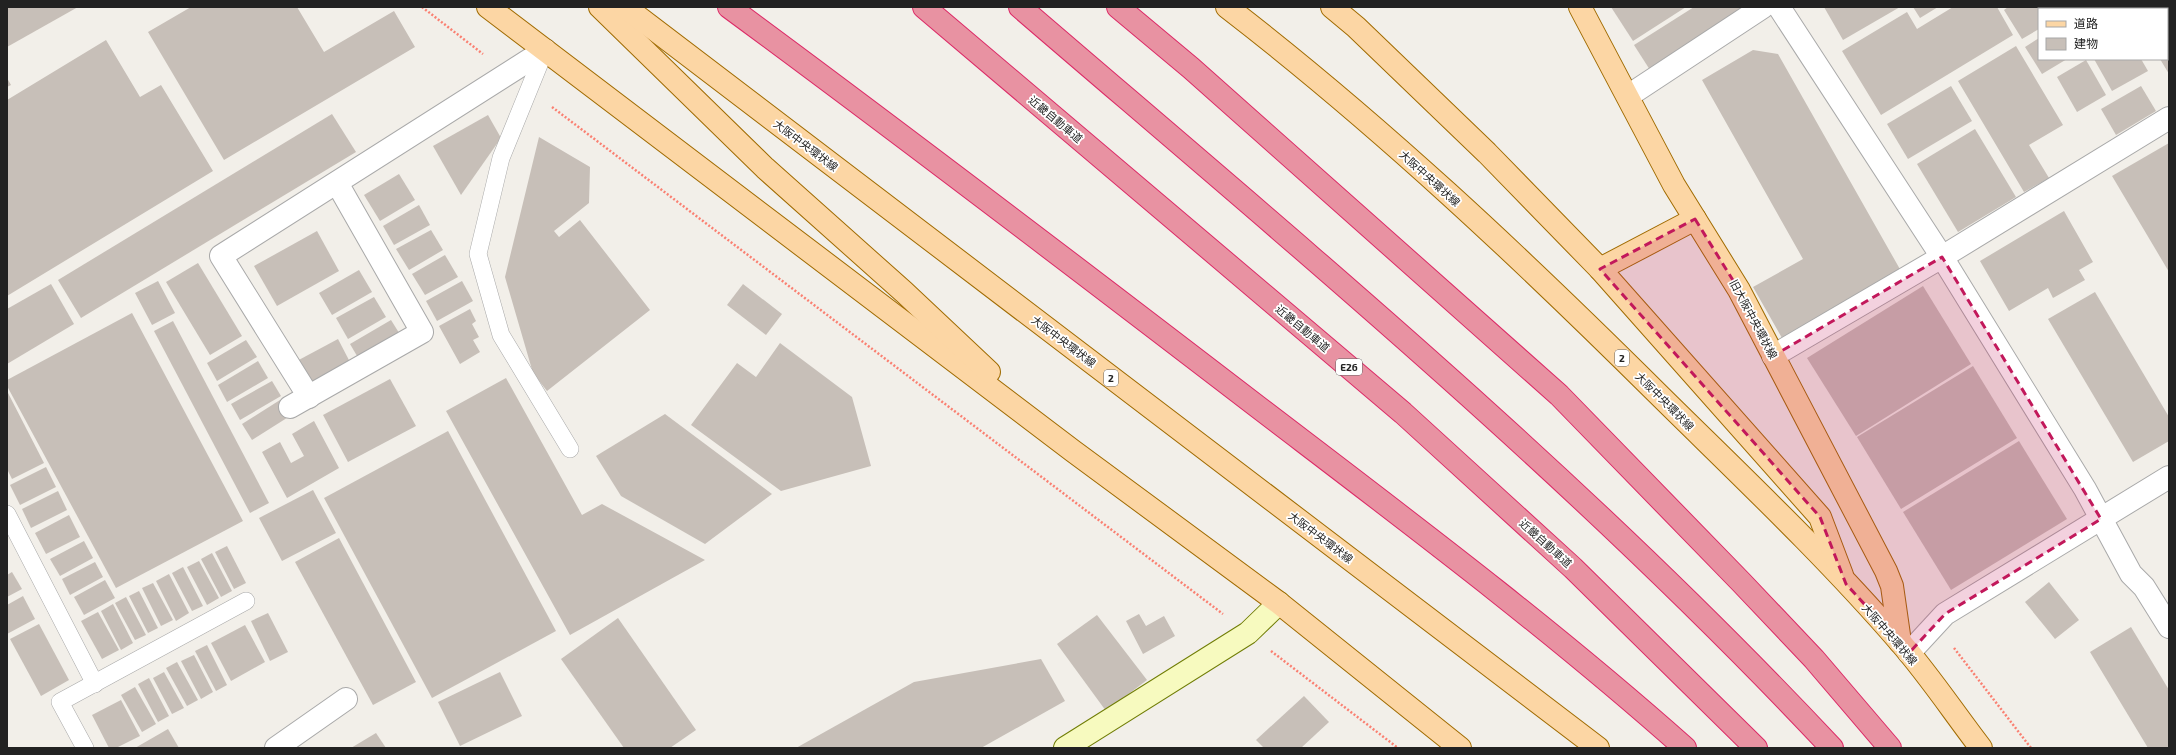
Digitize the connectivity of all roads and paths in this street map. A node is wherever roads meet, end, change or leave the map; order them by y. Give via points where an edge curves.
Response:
1 (422, 7) edge
2 (488, 7) edge
3 (600, 7) edge
4 (625, 7) edge
5 (729, 7) edge
6 (924, 7) edge
7 (1020, 7) edge
8 (1118, 7) edge
9 (1227, 7) edge
10 (1332, 7) edge
11 (1580, 7) edge
12 (1763, 7) edge
13 (1778, 7) edge
14 (545, 50) junction
15 (509, 73) junction
16 (529, 90) junction
17 (1628, 96) junction
18 (2169, 118) edge
19 (337, 183) junction
20 (1695, 219) junction
21 (1942, 257) junction
22 (1600, 269) junction
23 (1774, 356) junction
24 (309, 397) junction
25 (290, 407) dead end
26 (570, 448) dead end
27 (1073, 451) junction
28 (2169, 477) edge
29 (7, 514) edge
30 (2101, 519) junction
31 (1846, 584) junction
32 (246, 601) dead end
33 (1279, 603) junction
34 (2169, 627) edge
35 (1248, 633) junction
36 (1904, 648) junction
37 (95, 684) junction
38 (346, 699) dead end
39 (85, 748) edge
40 (276, 748) edge
41 (1065, 748) edge
42 (1398, 748) edge
43 (1460, 748) edge
44 (1598, 748) edge
45 (1685, 748) edge
46 (1756, 748) edge
47 (1832, 748) edge
48 (1890, 748) edge
49 (1981, 748) edge

1 - 15 path
2 - 14 main road
3 - 27 main road via 765,168 904,292
4 - 44 main road, 大阪中央環状線 / 2
5 - 45 highway via 945,168 1473,572
6 - 46 highway, 近畿自動車道 / E26 via 1403,413 1573,568
7 - 47 highway via 1467,393 1616,530
8 - 48 highway via 1191,68 1559,396 1783,626
9 - 31 main road, 大阪中央環状線 / 2 via 1312,74 1522,262 1693,428
10 - 22 main road, 2 via 1486,153
11 - 17 main road, 旧大阪中央環状線 / 2
12 - 17 street
13 - 21 street
14 - 15 street
14 - 16 lane
14 - 27 main road
15 - 19 street
16 - 26 lane via 502,158 478,254 501,335
16 - 35 path
17 - 20 main road, 旧大阪中央環状線 / 2 via 1674,185
18 - 21 street
19 - 24 street via 422,332
19 - 24 street via 221,256
20 - 22 main road
20 - 23 main road, 旧大阪中央環状線 / 2 via 1739,290
21 - 23 street
21 - 30 street
22 - 31 main road, 2 via 1820,517
23 - 36 main road, 旧大阪中央環状線 / 2 via 1886,571 1892,586
24 - 25 street
27 - 33 main road
28 - 30 street
29 - 37 lane
30 - 34 street via 2131,574 2144,587
30 - 36 street via 1945,614
31 - 36 main road, 大阪中央環状線 / 2
32 - 37 lane
33 - 35 street
33 - 43 main road
35 - 41 street
35 - 42 path
36 - 49 main road, 大阪中央環状線 / 2
37 - 39 lane via 60,702
38 - 40 street

